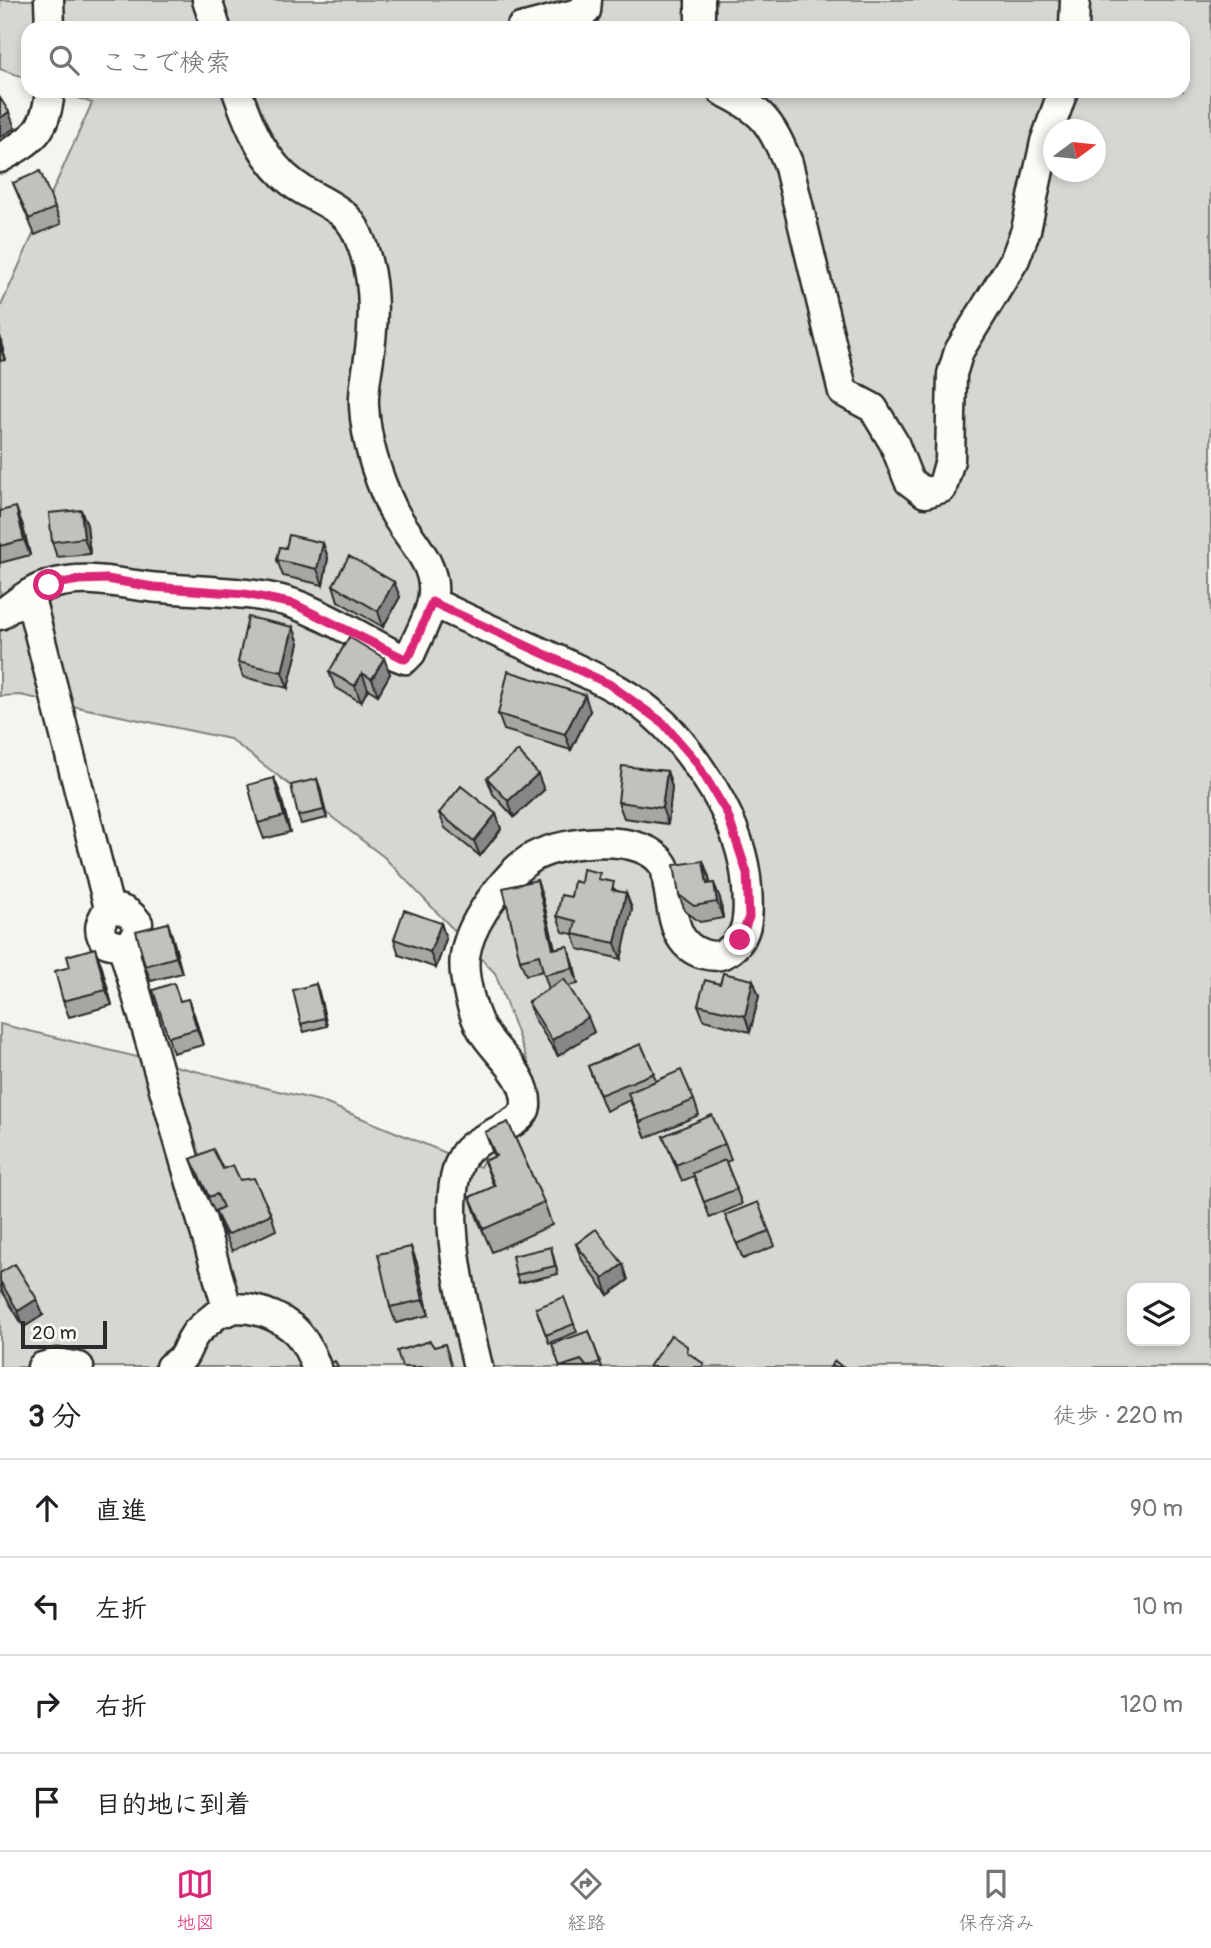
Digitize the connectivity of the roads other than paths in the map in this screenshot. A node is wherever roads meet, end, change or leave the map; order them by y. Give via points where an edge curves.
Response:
1 (48, 0) edge
2 (207, 0) edge
3 (587, 0) edge
4 (700, 0) edge
5 (1075, 0) edge
6 (50, 21) edge
7 (213, 21) edge
8 (548, 21) edge
9 (700, 21) edge
10 (1074, 21) edge
11 (49, 98) edge
12 (243, 98) edge
13 (736, 98) edge
14 (1061, 98) edge
15 (0, 158) edge
16 (29, 594) junction
17 (432, 602) junction
18 (0, 615) edge
19 (228, 1311) junction
20 (42, 1367) edge
21 (79, 1367) edge
22 (170, 1367) edge
23 (316, 1367) edge
24 (478, 1367) edge

1 - 6 street
2 - 7 street
3 - 8 street via 586,11
4 - 9 street
5 - 10 street
11 - 15 street via 39,131
12 - 17 street via 263,151 294,184 342,213 364,248 374,291 363,404 373,462 393,511 430,572
13 - 14 street via 773,128 788,163 843,392 873,408 909,481 925,493 942,488 950,460 952,374 959,351 1014,260 1026,230 1045,142
16 - 17 street via 49,585 107,579 245,594 294,604 405,659
16 - 18 street
16 - 19 street via 109,908 100,922 100,932 107,943 123,947
17 - 24 street via 609,684 663,723 695,760 727,813 747,873 749,906 740,940 723,954 710,957 691,951 676,931 665,867 652,852 626,843 579,844 535,856 514,872 473,930 464,958 470,1003 481,1029 522,1084 526,1108 522,1117 478,1140 463,1155 453,1191 456,1259
19 - 22 street via 218,1313 195,1333 183,1359
19 - 23 street via 239,1308 265,1313 292,1327 311,1351
20 - 21 street via 57,1363

